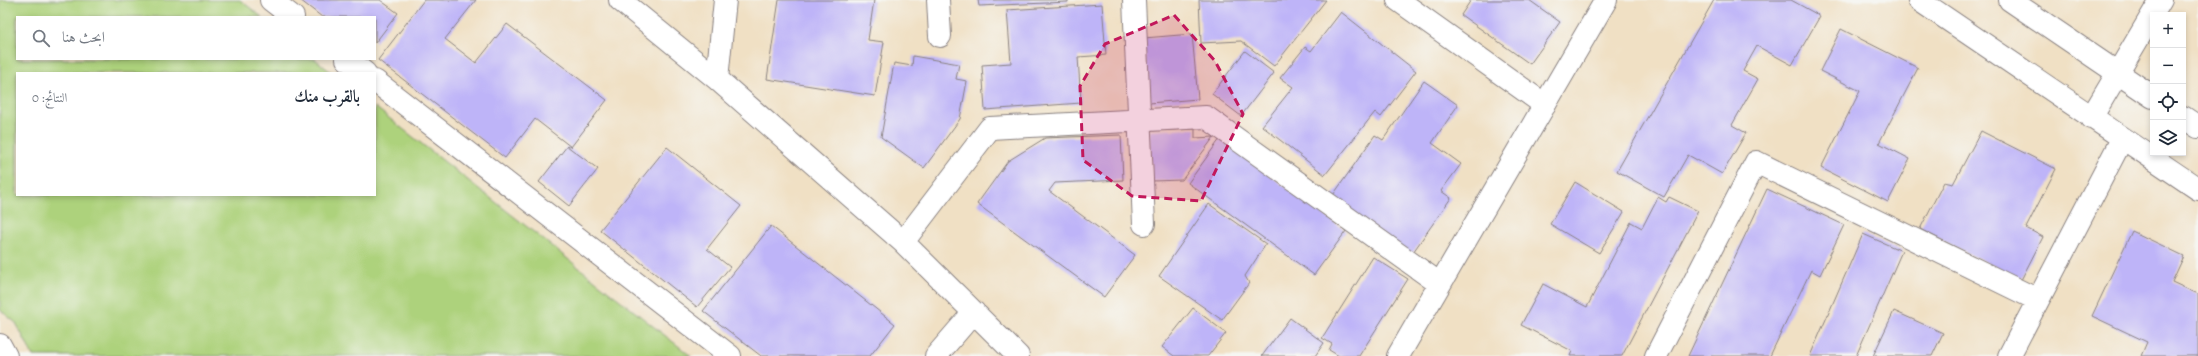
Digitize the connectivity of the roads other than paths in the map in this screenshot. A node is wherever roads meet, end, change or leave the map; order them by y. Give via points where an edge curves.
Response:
1 (271, 0) edge
2 (620, 0) edge
3 (725, 0) edge
4 (938, 0) edge
5 (1134, 0) edge
6 (1398, 0) edge
7 (1606, 0) edge
8 (1919, 0) edge
9 (2010, 0) edge
10 (2161, 0) edge
11 (291, 16) edge
12 (940, 36) dead end
13 (348, 60) edge
14 (364, 72) edge
15 (2117, 73) junction
16 (717, 79) junction
17 (376, 82) edge
18 (2150, 95) edge
19 (1545, 105) junction
20 (2091, 118) junction
21 (1139, 119) junction
22 (2186, 119) edge
23 (2198, 127) edge
24 (2122, 139) junction
25 (2198, 189) edge
26 (1144, 224) dead end
27 (903, 242) junction
28 (1440, 284) junction
29 (2038, 300) junction
30 (974, 312) junction
31 (0, 345) edge
32 (6, 356) edge
33 (730, 356) edge
34 (936, 356) edge
35 (1018, 356) edge
36 (1398, 356) edge
37 (1656, 356) edge
38 (2008, 356) edge

1 - 11 street
2 - 16 street
3 - 16 street
4 - 12 street
5 - 21 street
6 - 19 street
7 - 19 street
8 - 20 street
9 - 15 street
10 - 15 street
13 - 14 street
15 - 18 street
15 - 20 street
16 - 27 street
17 - 33 street
19 - 28 street
20 - 24 street
21 - 26 street
21 - 27 street via 990,128
21 - 28 street via 1206,117
22 - 23 street
24 - 25 street
24 - 29 street
27 - 30 street
28 - 36 street
29 - 37 street via 1756,162
29 - 38 street
30 - 34 street
30 - 35 street
31 - 32 street

